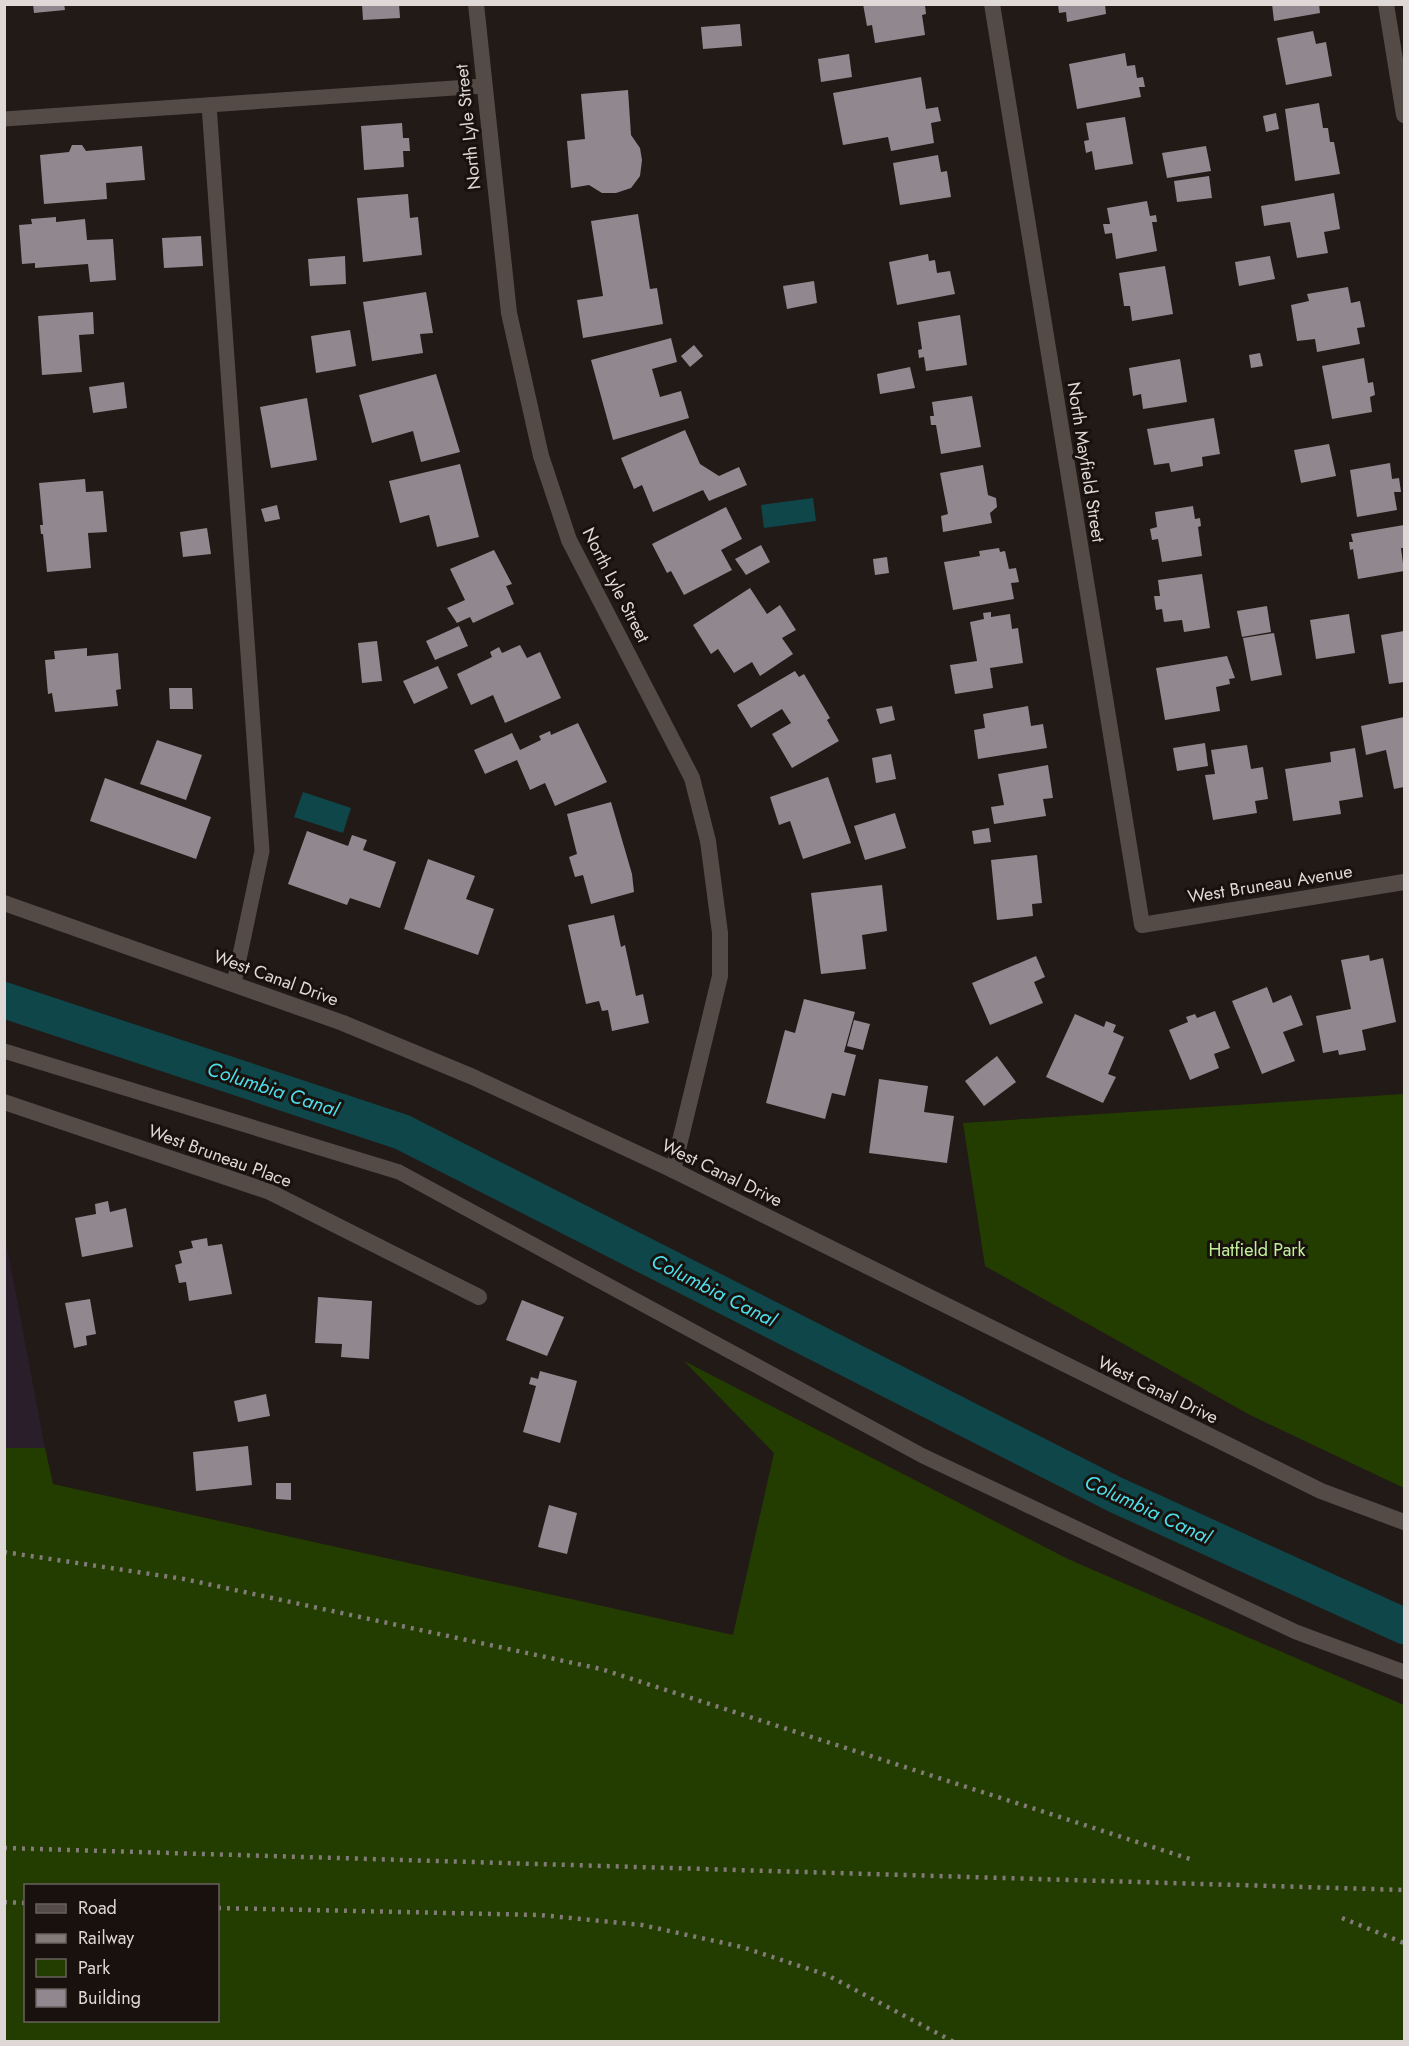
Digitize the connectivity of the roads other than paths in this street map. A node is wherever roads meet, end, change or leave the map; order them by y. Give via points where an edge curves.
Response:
1 (476, 4) edge
2 (992, 4) edge
3 (1386, 4) edge
4 (483, 86) junction
5 (209, 105) junction
6 (1404, 115) edge
7 (4, 119) edge
8 (1404, 882) edge
9 (4, 903) edge
10 (1142, 925) joint
11 (234, 983) junction
12 (4, 1051) edge
13 (4, 1102) edge
14 (673, 1170) junction
15 (479, 1297) dead end
16 (1404, 1522) edge
17 (1404, 1672) edge

1 - 4 street, North Lyle Street
2 - 10 street, North Mayfield Street
3 - 6 street
4 - 5 lane
4 - 14 street, North Lyle Street via 509,313 541,456 569,540 692,778 708,841 720,933 720,976
5 - 7 lane
5 - 11 lane via 262,851
8 - 10 street, West Bruneau Avenue
9 - 11 street, West Canal Drive
11 - 14 street, West Canal Drive via 412,1050
12 - 17 lane via 399,1172 923,1456 1296,1632
13 - 15 street, West Bruneau Place via 270,1192
14 - 16 street, West Canal Drive via 1321,1491

